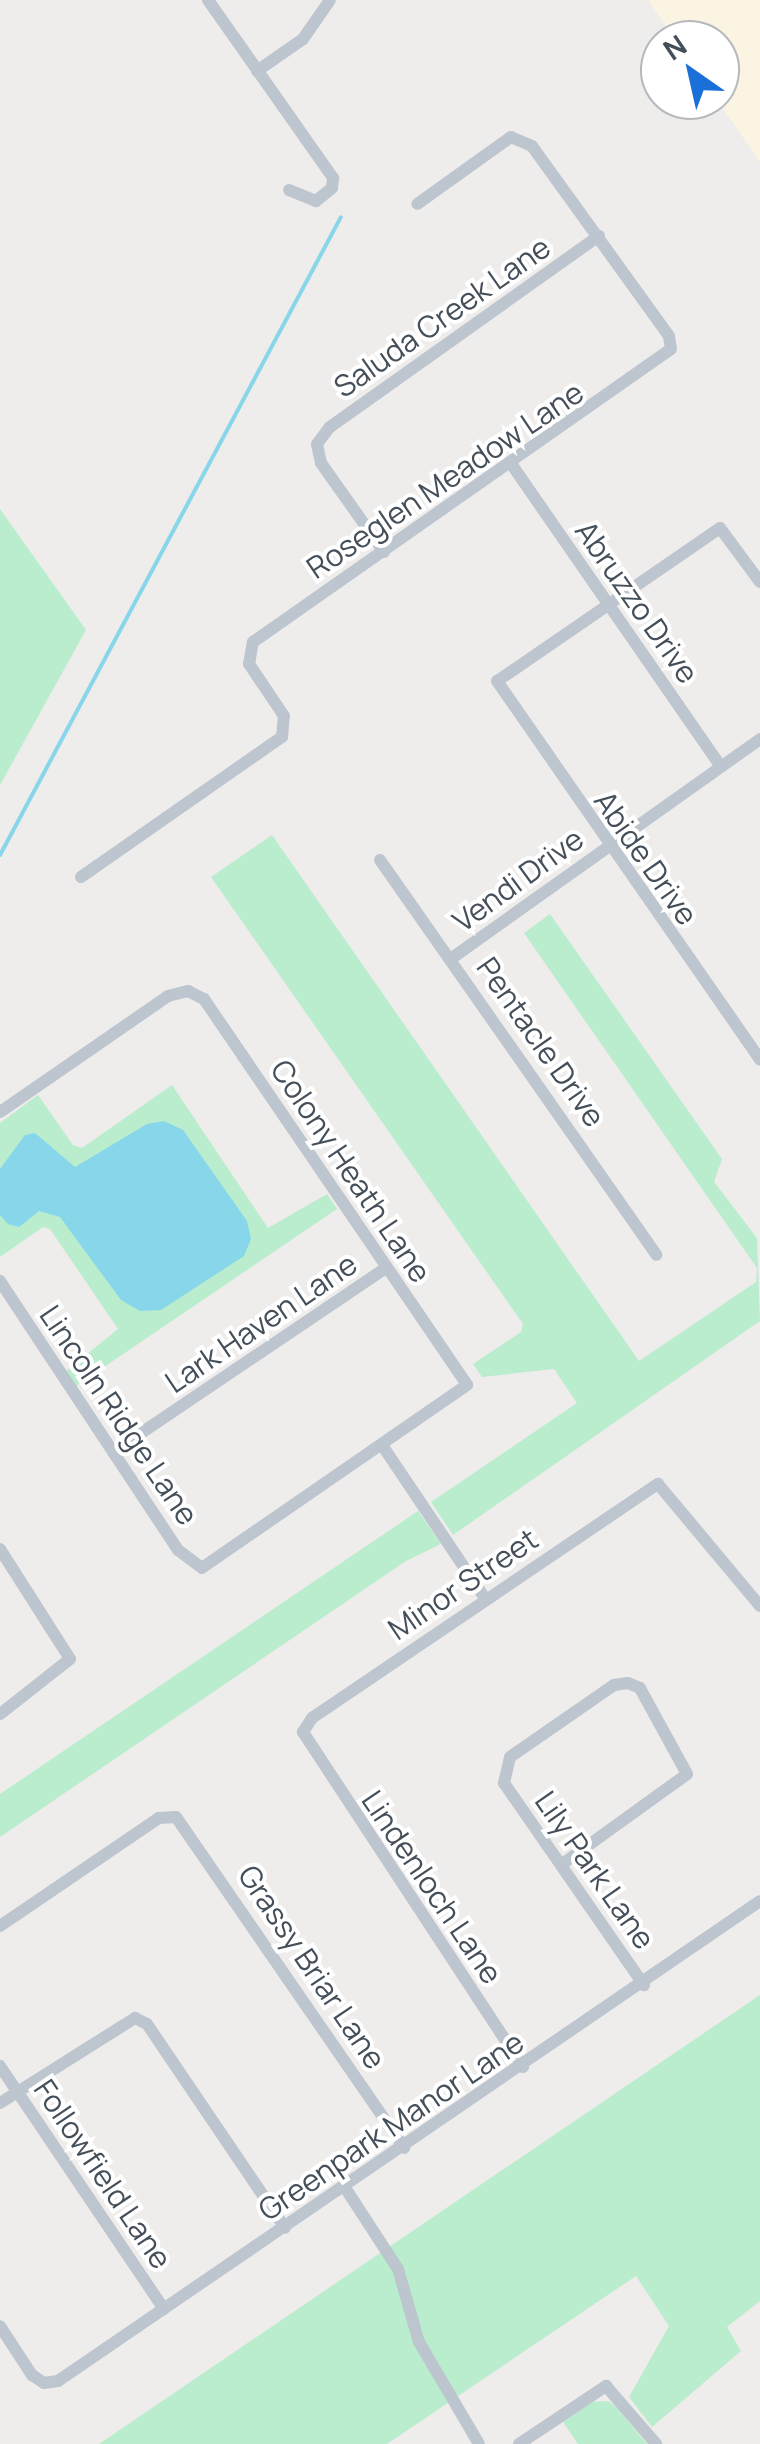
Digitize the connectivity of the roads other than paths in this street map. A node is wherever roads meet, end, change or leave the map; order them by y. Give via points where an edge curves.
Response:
1 (208, 0) edge
2 (330, 0) edge
3 (257, 71) junction
4 (289, 190) dead end
5 (416, 204) dead end
6 (599, 236) junction
7 (512, 465) junction
8 (384, 552) junction
9 (760, 582) edge
10 (608, 603) junction
11 (760, 739) edge
12 (721, 767) junction
13 (606, 847) junction
14 (380, 860) dead end
15 (81, 877) dead end
16 (452, 958) junction
17 (759, 1055) edge
18 (0, 1112) edge
19 (657, 1255) dead end
20 (386, 1268) junction
21 (0, 1281) edge
22 (382, 1444) junction
23 (113, 1452) junction
24 (0, 1548) edge
25 (485, 1598) junction
26 (760, 1606) edge
27 (0, 1714) edge
28 (303, 1732) joint
29 (561, 1865) junction
30 (760, 1901) edge
31 (0, 1926) edge
32 (644, 1985) junction
33 (0, 2066) edge
34 (522, 2067) junction
35 (17, 2092) junction
36 (0, 2103) edge
37 (404, 2148) junction
38 (344, 2186) junction
39 (285, 2228) junction
40 (164, 2310) junction
41 (0, 2326) edge
42 (479, 2444) edge
43 (519, 2444) edge
44 (656, 2444) edge

1 - 3 street
2 - 3 street via 303,38
3 - 4 street via 328,169 332,188 316,201
5 - 6 street via 511,137 532,146
6 - 7 street, Roseglen Meadow Lane via 670,336 670,349
6 - 8 street, Saluda Creek Lane via 330,427 318,444 321,462
7 - 8 street, Roseglen Meadow Lane
7 - 10 street, Abruzzo Drive
8 - 15 street, Roseglen Meadow Lane via 246,652 284,716 282,737
9 - 10 street via 720,528
10 - 12 street, Abruzzo Drive
10 - 13 street, Abide Drive via 497,681
11 - 12 street, Vendi Drive
12 - 13 street, Vendi Drive
13 - 16 street, Vendi Drive
13 - 17 street, Abide Drive
14 - 16 street, Pentacle Drive
16 - 19 street, Pentacle Drive
18 - 20 street, Colony Heath Lane via 168,996 188,991 204,1000
20 - 22 street, Colony Heath Lane via 467,1386
20 - 23 street, Lark Haven Lane
21 - 23 street, Lincoln Ridge Lane
22 - 23 street, Lincoln Ridge Lane via 202,1568 188,1563
22 - 25 street
24 - 27 street via 70,1659
25 - 26 street, Minor Street via 658,1484
25 - 28 street, Minor Street via 312,1718
28 - 34 street, Lindenloch Lane
29 - 29 street, Lily Park Lane via 504,1783 510,1757 614,1684 640,1688 687,1774
29 - 32 street, Lily Park Lane
30 - 32 street, Greenpark Manor Lane
31 - 37 street, Grassy Briar Lane via 160,1818 176,1817
32 - 34 street, Greenpark Manor Lane
33 - 35 street, Followfield Lane
34 - 37 street, Greenpark Manor Lane
35 - 36 street
35 - 39 street via 135,2018 146,2024
35 - 40 street, Followfield Lane
37 - 38 street, Greenpark Manor Lane
38 - 39 street, Greenpark Manor Lane
38 - 42 street via 398,2269 419,2342
39 - 40 street, Greenpark Manor Lane
40 - 41 street, Greenpark Manor Lane via 58,2381 44,2383
43 - 44 street via 606,2386

